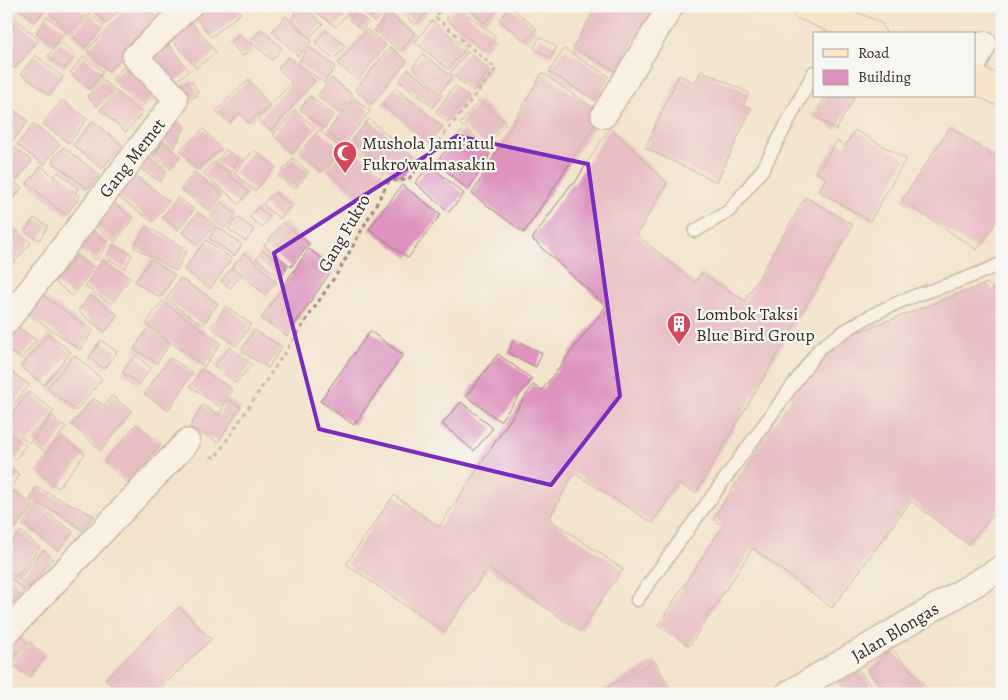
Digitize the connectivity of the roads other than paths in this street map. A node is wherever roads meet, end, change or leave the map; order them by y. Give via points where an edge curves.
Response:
1 (189, 6) edge
2 (671, 6) edge
3 (805, 6) edge
4 (838, 28) edge
5 (860, 32) edge
6 (813, 74) edge
7 (976, 80) edge
8 (1002, 92) edge
9 (604, 115) dead end
10 (695, 231) dead end
11 (1002, 263) edge
12 (6, 322) edge
13 (187, 442) road end
14 (1002, 568) edge
15 (637, 600) dead end
16 (6, 633) edge
17 (788, 694) edge

1 - 12 street, Gang Memet via 134,57 174,97 175,102
2 - 9 street
3 - 4 street
4 - 5 street
6 - 10 lane via 763,169 730,211
7 - 8 street
11 - 15 lane via 868,316 844,329 819,349
13 - 16 street
14 - 17 street, Jalan Blongas

